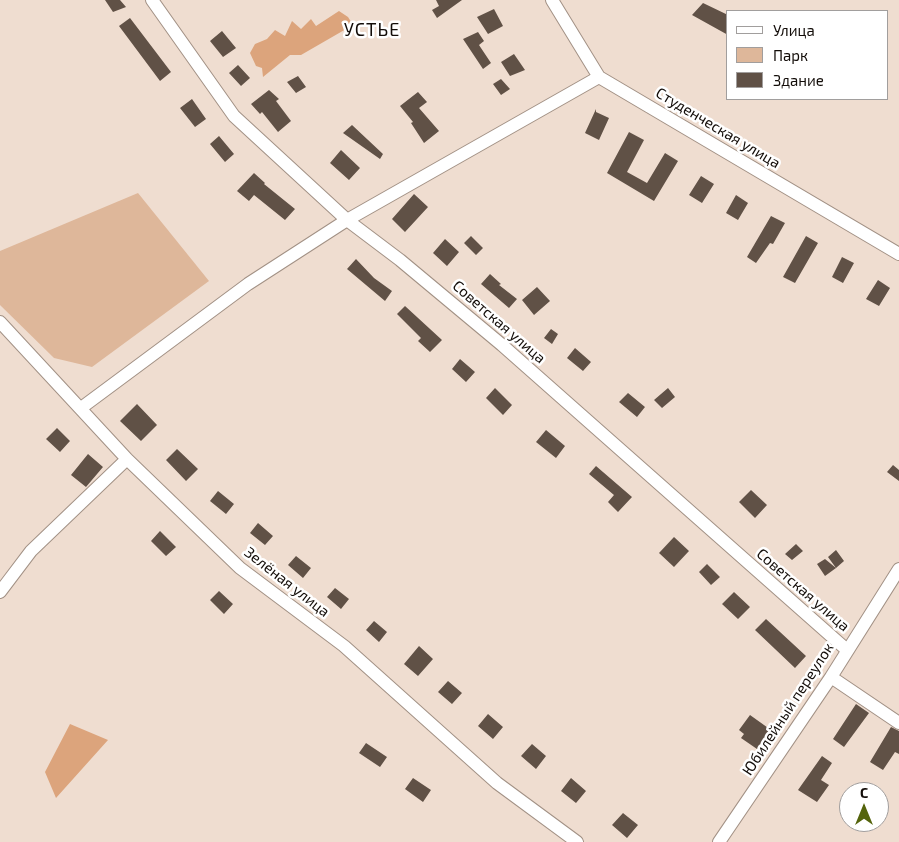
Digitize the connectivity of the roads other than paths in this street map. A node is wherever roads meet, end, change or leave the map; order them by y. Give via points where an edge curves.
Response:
1 (152, 0) edge
2 (552, 0) edge
3 (599, 77) junction
4 (347, 220) junction
5 (899, 254) edge
6 (0, 322) edge
7 (81, 408) junction
8 (126, 459) junction
9 (899, 569) edge
10 (0, 592) edge
11 (847, 650) junction
12 (831, 677) junction
13 (899, 723) edge
14 (577, 842) edge
15 (719, 842) edge

1 - 4 street, Советская улица via 234,116
2 - 3 street, Студенческая улица
3 - 4 street
3 - 5 street, Студенческая улица
4 - 7 street via 248,284
4 - 11 street, Советская улица via 502,345
6 - 7 street, Зелёная улица
7 - 8 street, Зелёная улица
8 - 10 street via 31,550
8 - 14 street, Зелёная улица via 240,568 344,646 496,783
9 - 11 street, Юбилейный переулок
11 - 12 street, Юбилейный переулок
12 - 13 street
12 - 15 street, Юбилейный переулок

